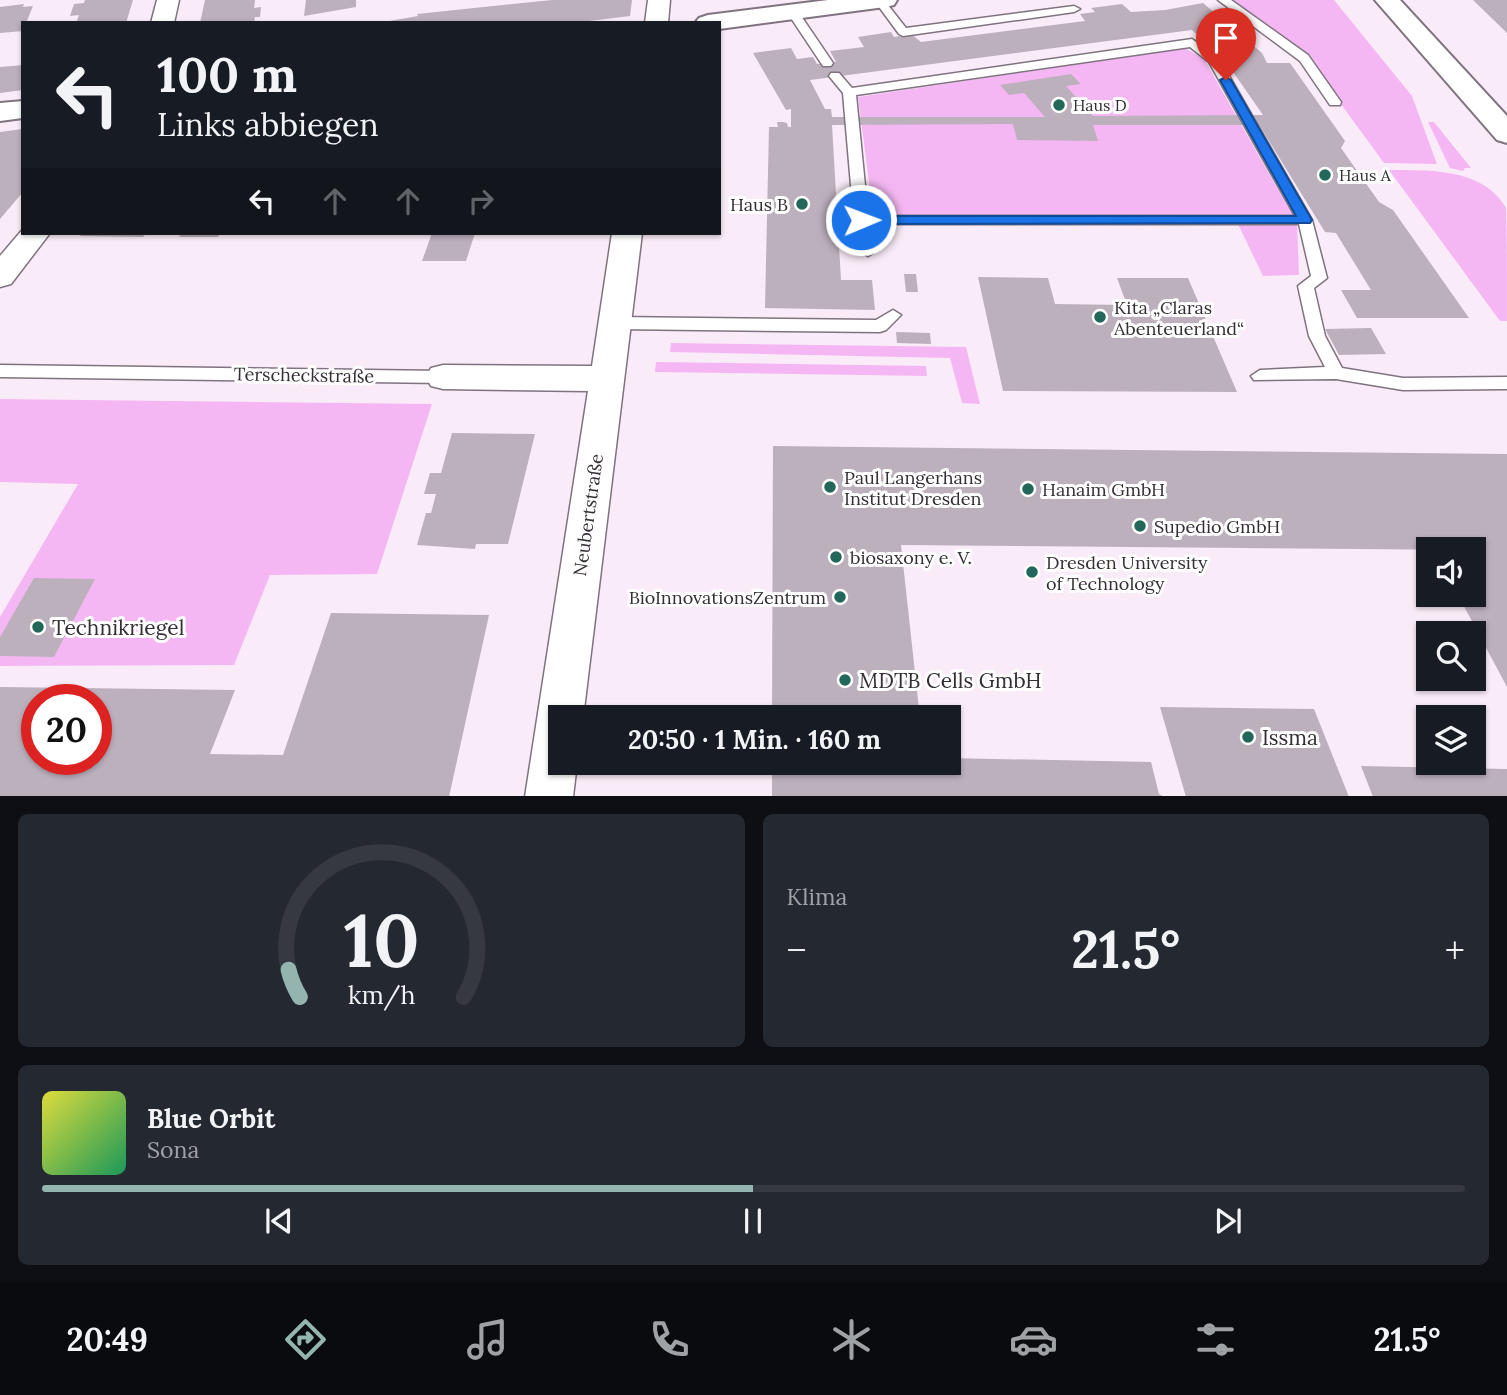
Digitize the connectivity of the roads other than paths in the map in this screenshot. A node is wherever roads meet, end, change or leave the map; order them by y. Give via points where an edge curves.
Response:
1 (168, 0) edge
2 (659, 0) edge
3 (885, 0) edge
4 (1027, 0) edge
5 (1224, 0) edge
6 (1387, 0) edge
7 (879, 1) edge
8 (847, 2) edge
9 (1074, 9) dead end
10 (793, 12) junction
11 (1041, 14) junction
12 (163, 21) edge
13 (656, 21) edge
14 (721, 21) edge
15 (827, 63) dead end
16 (835, 76) dead end
17 (849, 92) junction
18 (1335, 102) dead end
19 (21, 109) edge
20 (0, 112) edge
21 (1507, 134) edge
22 (861, 220) junction
23 (1305, 220) junction
24 (33, 235) edge
25 (627, 235) edge
26 (869, 251) dead end
27 (1, 274) edge
28 (893, 315) dead end
29 (615, 323) junction
30 (0, 371) edge
31 (1336, 373) junction
32 (1260, 376) dead end
33 (443, 377) joint
34 (607, 379) junction
35 (1507, 383) edge
36 (549, 796) edge

1 - 12 street
2 - 13 street
3 - 7 main road
4 - 11 lane
5 - 18 lane via 1304,58
6 - 21 main road
7 - 8 main road
7 - 11 lane via 902,32
8 - 10 main road
9 - 11 lane
10 - 14 main road
10 - 15 lane
16 - 17 lane
17 - 22 lane
17 - 23 lane via 1192,43 1214,60
19 - 20 main road
22 - 23 lane
22 - 26 lane
23 - 31 lane via 1319,278 1306,286 1317,336
24 - 27 street
25 - 29 street, Neubertstraße
28 - 29 lane via 880,326
29 - 34 street, Neubertstraße
30 - 33 lane, Terscheckstraße
31 - 32 lane
31 - 35 lane via 1403,384
33 - 34 street, Terscheckstraße
34 - 36 street, Neubertstraße

